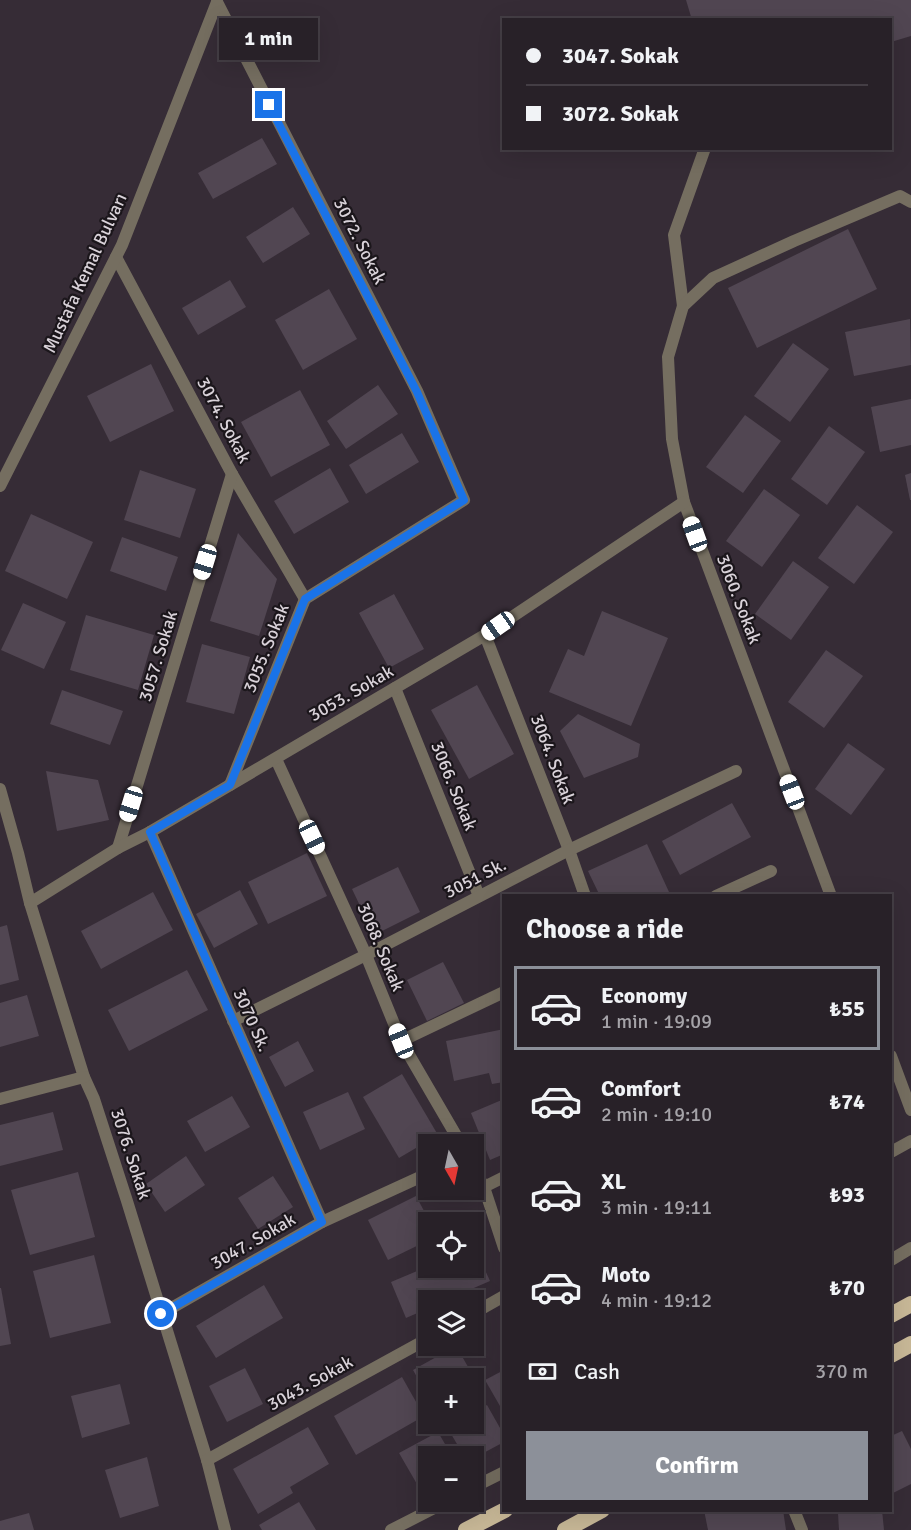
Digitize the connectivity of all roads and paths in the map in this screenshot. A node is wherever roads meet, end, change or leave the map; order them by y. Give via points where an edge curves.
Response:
1 (216, 2) joint
2 (704, 150) edge
3 (911, 202) edge
4 (116, 257) junction
5 (683, 306) junction
6 (232, 474) junction
7 (0, 486) edge
8 (464, 500) joint
9 (684, 502) junction
10 (305, 599) junction
11 (485, 635) junction
12 (395, 688) junction
13 (276, 759) junction
14 (736, 771) dead end
15 (230, 785) junction
16 (0, 789) edge
17 (150, 832) junction
18 (118, 848) junction
19 (569, 850) junction
20 (771, 871) dead end
21 (584, 894) edge
22 (720, 894) edge
23 (830, 894) edge
24 (479, 896) junction
25 (30, 903) junction
26 (366, 955) junction
27 (502, 993) edge
28 (233, 1022) junction
29 (401, 1041) junction
30 (892, 1059) edge
31 (84, 1077) junction
32 (0, 1099) edge
33 (911, 1110) edge
34 (455, 1134) edge
35 (911, 1141) edge
36 (892, 1151) edge
37 (418, 1178) edge
38 (502, 1178) edge
39 (484, 1187) joint
40 (322, 1222) junction
41 (502, 1242) edge
42 (911, 1248) edge
43 (892, 1259) edge
44 (502, 1297) edge
45 (911, 1304) edge
46 (484, 1307) edge
47 (161, 1314) junction
48 (892, 1314) edge
49 (418, 1344) edge
50 (911, 1344) edge
51 (892, 1354) edge
52 (207, 1460) junction
53 (502, 1473) edge
54 (484, 1482) edge
55 (426, 1512) edge
56 (502, 1512) edge
57 (598, 1512) edge
58 (795, 1512) edge
59 (225, 1530) edge
60 (391, 1530) edge
61 (466, 1530) edge
62 (565, 1530) edge
63 (802, 1530) edge

1 - 4 street, Mustafa Kemal Bulvarı
1 - 8 street, 3072. Sokak via 417,392
2 - 5 street via 674,236
3 - 5 street via 900,196 733,268 712,278
4 - 6 street, 3074. Sokak
4 - 7 street, Mustafa Kemal Bulvarı
5 - 9 street, 3060. Sokak via 668,357 672,440
6 - 10 street, 3074. Sokak
6 - 18 street, 3057. Sokak
8 - 10 street, 3055. Sokak
9 - 11 street, 3053. Sokak
9 - 23 street, 3060. Sokak
10 - 15 street, 3055. Sokak
11 - 12 street, 3053. Sokak
11 - 19 street, 3064. Sokak
12 - 13 street, 3053. Sokak
12 - 24 street, 3066. Sokak
13 - 15 street, 3053. Sokak
13 - 26 street, 3068. Sokak
14 - 19 street, 3051 Sk.
15 - 17 street, 3053. Sokak
16 - 25 street, 3076. Sokak
17 - 18 street, 3053. Sokak
17 - 28 street, 3070 Sk.
18 - 25 street, 3053. Sokak
19 - 21 street, 3064. Sokak
19 - 24 street, 3051 Sk.
20 - 22 street
24 - 26 street, 3051 Sk.
25 - 31 street, 3076. Sokak
26 - 28 street, 3051 Sk.
26 - 29 street, 3068. Sokak
27 - 29 street
28 - 40 street, 3070 Sk.
29 - 34 street, 3068. Sokak
30 - 33 street
31 - 32 street
31 - 47 street, 3076. Sokak
35 - 36 street
37 - 40 street, 3047. Sokak
38 - 39 street
39 - 41 street
40 - 47 street, 3047. Sokak
42 - 43 street
44 - 46 street
45 - 48 highway
47 - 52 street, 3076. Sokak
49 - 52 street, 3043. Sokak
50 - 51 highway
52 - 59 street, 3076. Sokak
53 - 54 street
55 - 60 street
56 - 61 highway
57 - 62 highway
58 - 63 street

